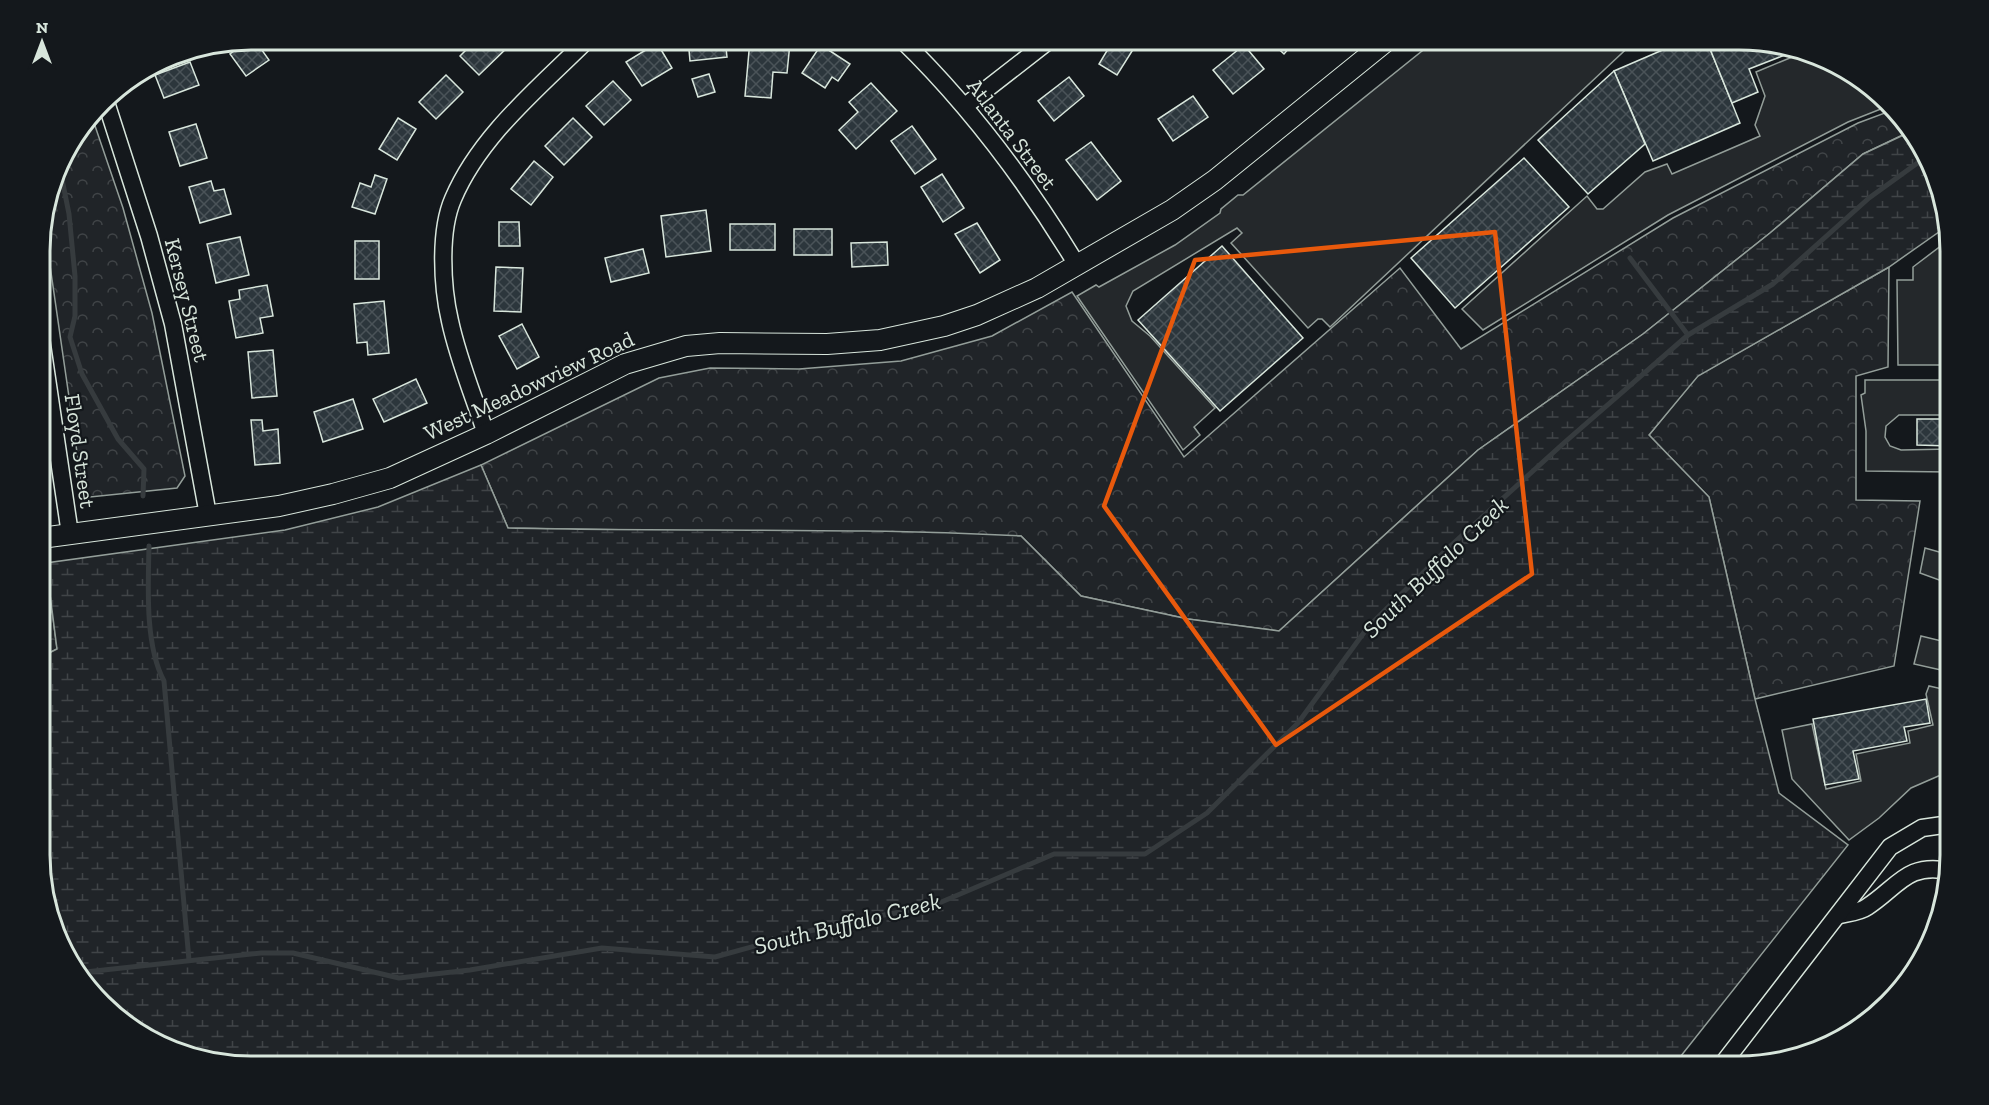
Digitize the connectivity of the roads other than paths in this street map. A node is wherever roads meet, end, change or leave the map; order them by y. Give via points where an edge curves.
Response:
1 (577, 50) edge
2 (912, 50) edge
3 (1037, 50) edge
4 (1375, 50) edge
5 (964, 106) junction
6 (108, 109) edge
7 (1077, 265) junction
8 (50, 400) edge
9 (486, 434) junction
10 (208, 515) junction
11 (70, 534) junction
12 (50, 537) edge
13 (1939, 826) edge
14 (1939, 870) edge
15 (1840, 915) junction
16 (1730, 1055) edge

1 - 9 street via 472,161 452,201 442,257 450,321
2 - 5 street, Atlanta Street
3 - 5 street
4 - 7 street, West Meadowview Road via 1202,189
5 - 7 street, Atlanta Street
6 - 10 street, Kersey Street via 173,324
7 - 9 street, West Meadowview Road via 1007,302 944,326 906,335 827,344 720,343 654,354 625,364
8 - 11 street, Floyd Street
9 - 10 street, West Meadowview Road via 390,478 290,503
10 - 11 street, West Meadowview Road
11 - 12 street, West Meadowview Road
13 - 15 street via 1922,828 1890,847
14 - 15 street via 1924,869 1906,876 1866,908
15 - 16 street

